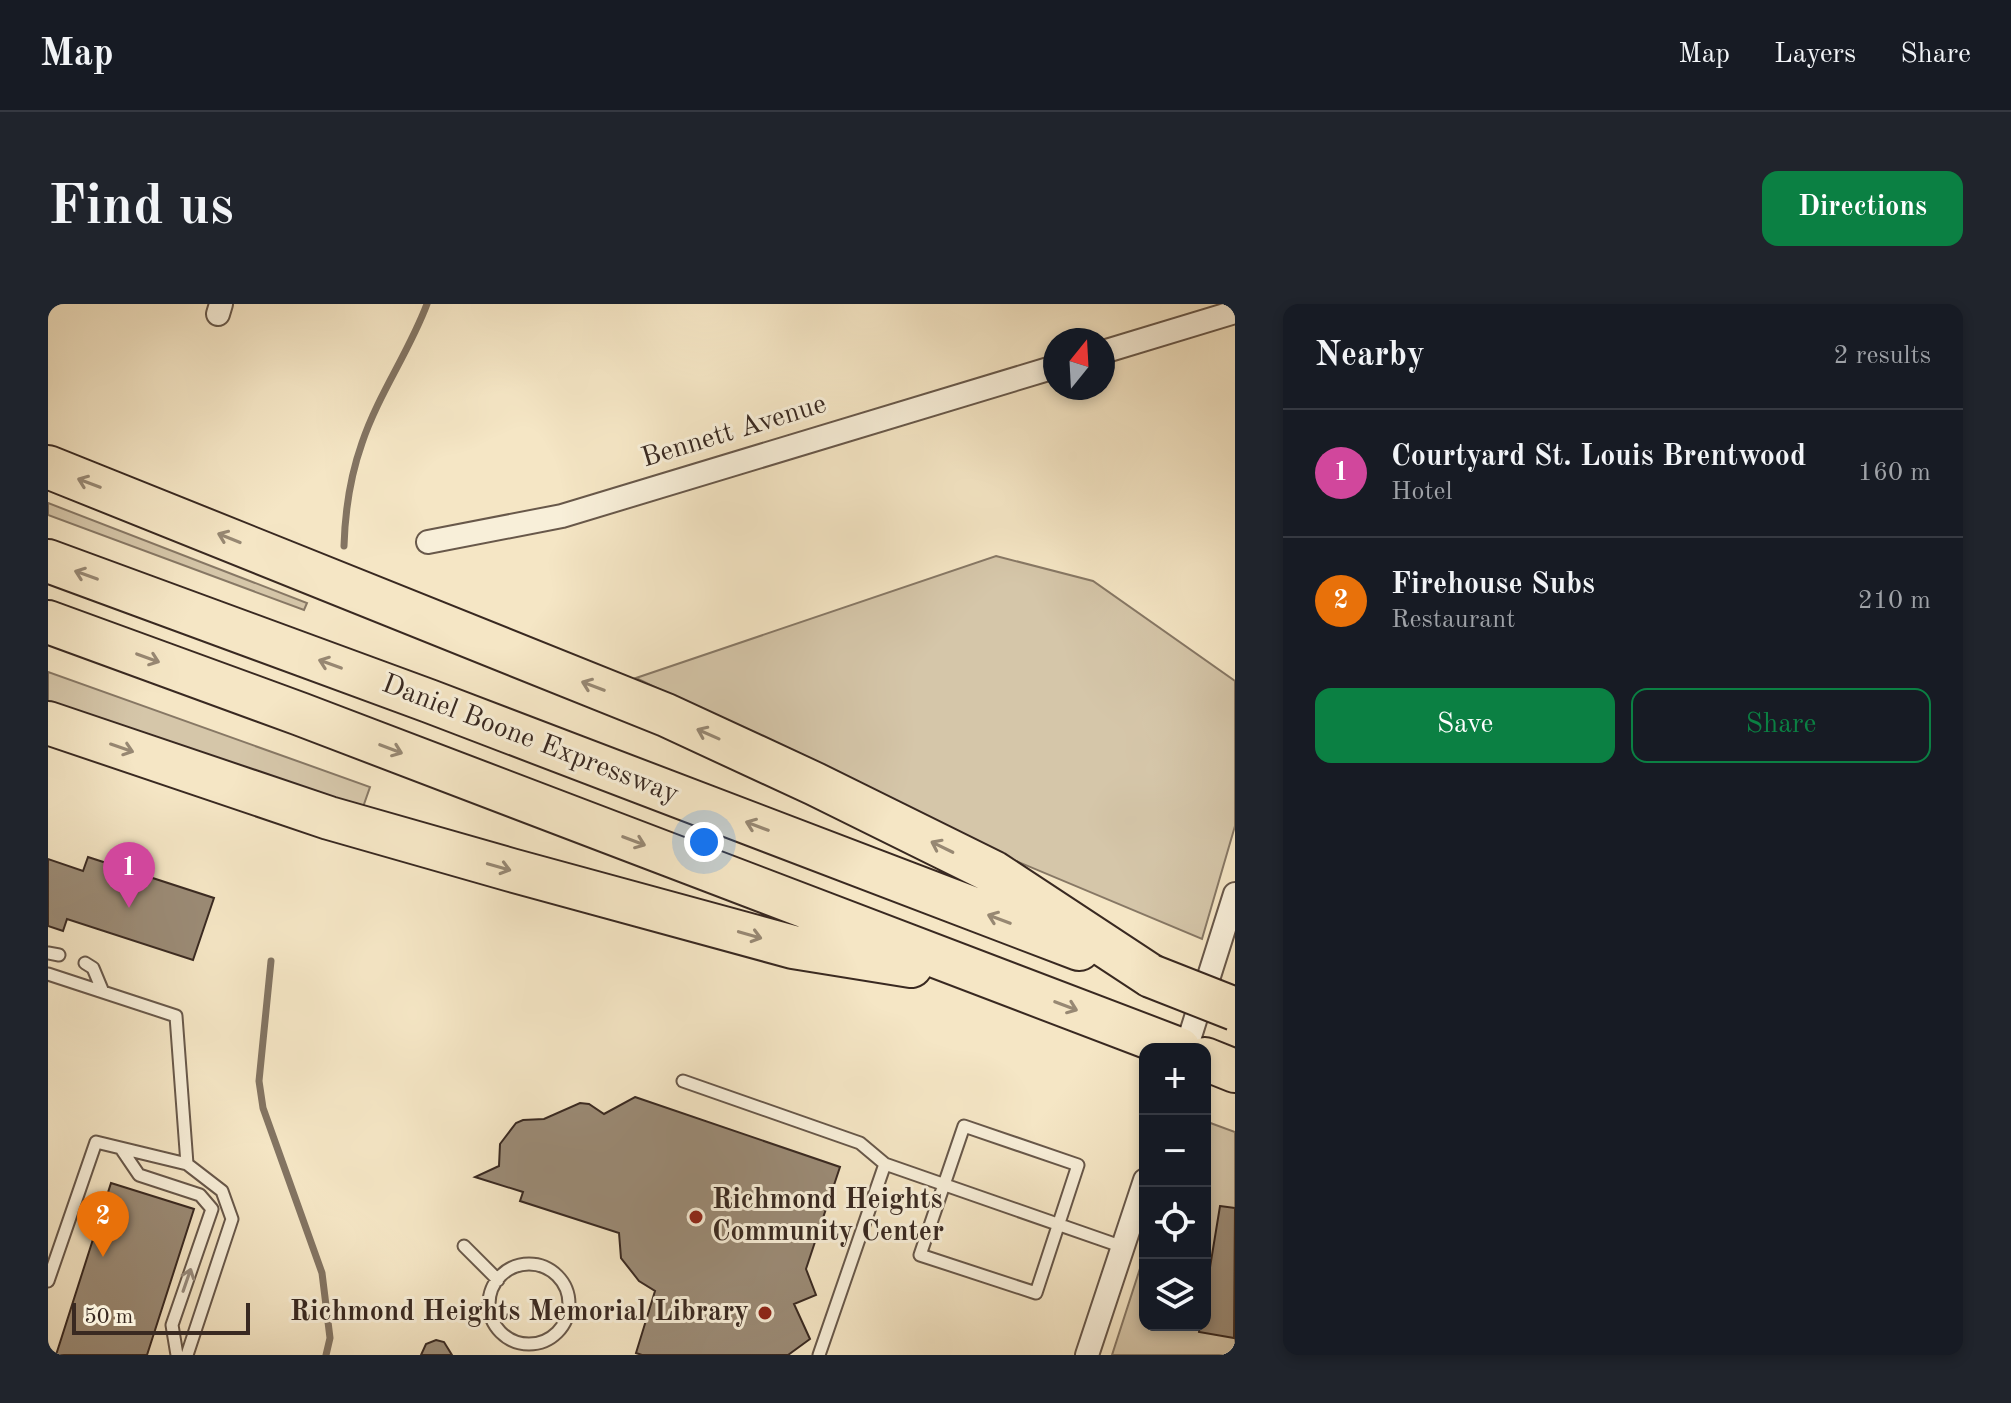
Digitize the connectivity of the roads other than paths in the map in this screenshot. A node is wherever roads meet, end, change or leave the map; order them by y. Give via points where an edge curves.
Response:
1 (1235, 312) edge
2 (1115, 348) edge
3 (1043, 371) edge
4 (48, 467) edge
5 (428, 542) dead end
6 (48, 561) edge
7 (48, 622) edge
8 (48, 723) edge
9 (1235, 894) edge
10 (85, 963) dead end
11 (48, 974) edge
12 (1151, 976) junction
13 (999, 980) junction
14 (103, 992) junction
15 (1235, 1009) edge
16 (1163, 1043) edge
17 (1188, 1043) edge
18 (1211, 1061) edge
19 (1235, 1071) edge
20 (683, 1081) dead end
21 (122, 1150) junction
22 (187, 1164) junction
23 (885, 1164) junction
24 (944, 1184) junction
25 (1143, 1187) edge
26 (1057, 1224) junction
27 (464, 1246) dead end
28 (1123, 1247) junction
29 (48, 1280) edge
30 (498, 1280) junction
31 (538, 1349) edge
32 (177, 1355) edge
33 (187, 1355) edge
34 (819, 1355) edge
35 (1087, 1355) edge

1 - 2 street
3 - 5 street, Bennett Avenue via 562,516
12 -> 4 highway via 993,872 747,751
12 -> 6 highway, Daniel Boone Expressway
7 -> 13 highway, Daniel Boone Expressway
8 -> 13 highway via 329,818 793,947
9 - 17 street
10 - 14 lane via 93,968
11 - 14 lane
12 - 15 highway, Daniel Boone Expressway, bridge
13 -> 16 highway, Daniel Boone Expressway
14 - 22 lane via 176,1016
18 - 19 highway
20 - 23 lane via 860,1143
21 - 22 lane
21 - 29 lane via 96,1142
32 -> 21 lane via 172,1325 212,1209 200,1195 139,1175
22 - 33 lane via 222,1191 232,1219
23 - 24 lane
23 - 34 lane
24 - 26 lane
24 - 26 lane via 964,1126 1078,1165
24 - 26 lane via 920,1255 1036,1293
25 - 28 street
26 - 28 lane
27 - 30 lane
28 - 35 street
30 - 31 lane via 489,1296 493,1322 511,1340
30 - 31 lane via 527,1264 552,1271 561,1281 569,1306 566,1319

